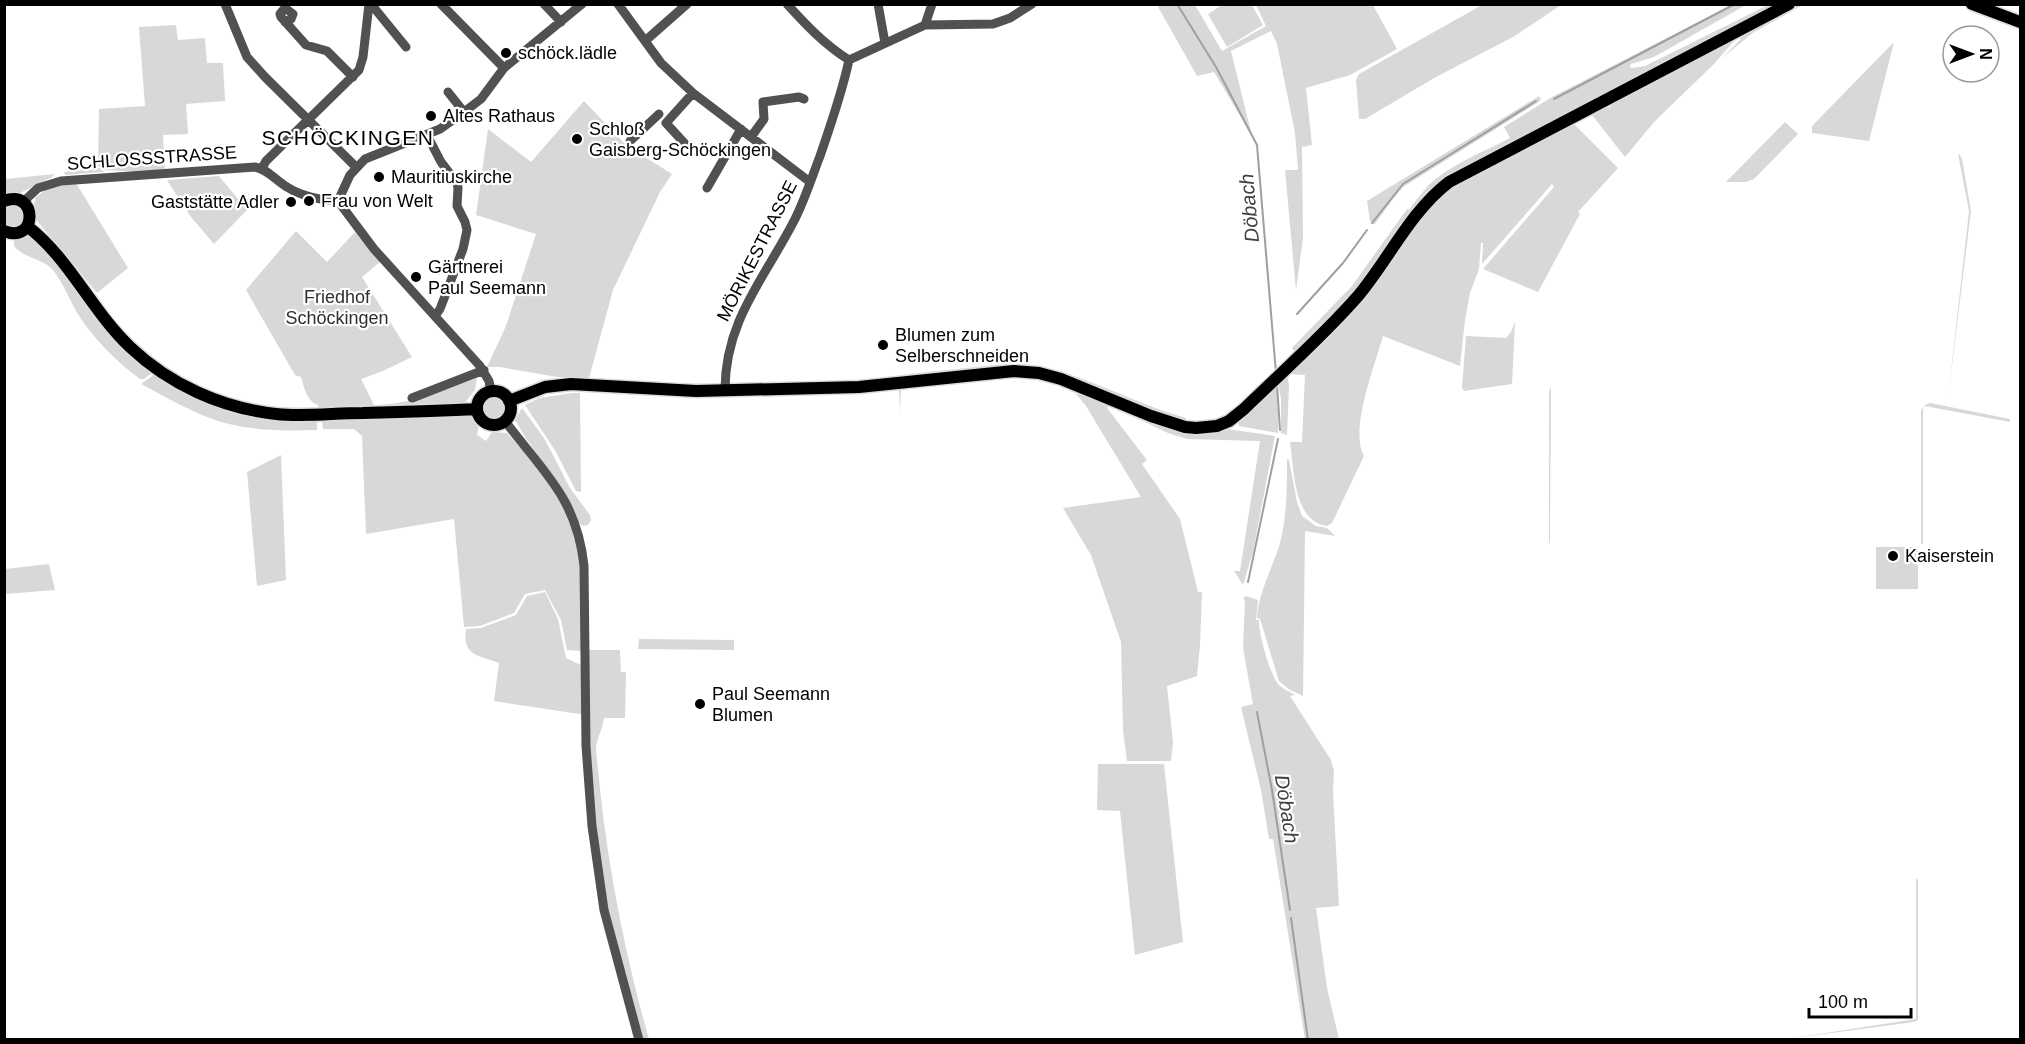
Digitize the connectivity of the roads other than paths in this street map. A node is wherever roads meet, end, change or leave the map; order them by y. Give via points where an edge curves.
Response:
1 (225, 4) edge
2 (370, 4) edge
3 (441, 4) edge
4 (544, 4) edge
5 (582, 4) edge
6 (618, 4) edge
7 (687, 4) edge
8 (787, 4) edge
9 (878, 4) edge
10 (932, 4) edge
11 (1032, 4) edge
12 (1789, 4) edge
13 (1972, 4) edge
14 (285, 22) dead end
15 (561, 22) junction
16 (2020, 22) edge
17 (925, 25) junction
18 (645, 41) junction
19 (885, 43) junction
20 (406, 47) dead end
21 (849, 60) junction
22 (504, 68) junction
23 (353, 77) junction
24 (448, 92) dead end
25 (693, 93) junction
26 (804, 99) dead end
27 (464, 112) junction
28 (309, 121) junction
29 (666, 123) junction
30 (741, 129) junction
31 (427, 135) junction
32 (751, 136) junction
33 (630, 141) dead end
34 (687, 146) dead end
35 (356, 167) junction
36 (262, 168) junction
37 (810, 182) junction
38 (707, 188) dead end
39 (4, 201) edge
40 (338, 201) junction
41 (23, 202) junction
42 (27, 226) junction
43 (4, 231) edge
44 (435, 316) junction
45 (484, 370) junction
46 (725, 390) junction
47 (491, 391) junction
48 (412, 398) dead end
49 (509, 401) junction
50 (477, 409) junction
51 (505, 421) junction
52 (639, 1040) edge

1 - 28 street via 247,57
2 - 20 street
2 - 23 street via 363,57
3 - 22 street
4 - 15 street
5 - 15 street
6 - 18 street
7 - 18 street
8 - 21 street via 809,28
9 - 19 street
10 - 17 street
11 - 17 street via 993,24
12 - 46 main road via 1449,182 1422,209 1358,295 1229,421 1196,428 1169,423 1068,381 1030,372 859,387
13 - 16 main road
14 - 23 street via 306,45 327,51
15 - 22 street
17 - 19 street
18 - 25 street via 661,63
19 - 21 street
21 - 37 street, MÖRIKESTRASSE
22 - 27 street via 482,99
23 - 28 street
24 - 27 street
25 - 29 street
25 - 30 street
26 - 32 street via 763,102 765,119
27 - 31 street
28 - 35 street
28 - 36 street
29 - 33 street via 658,113
29 - 34 street
30 - 32 street
30 - 38 street
31 - 35 street via 365,159
31 - 44 street via 457,183 457,206 467,230
32 - 37 street
35 - 40 street
36 - 40 street, SCHLOSSSTRASSE via 291,189
36 - 41 street, SCHLOSSSTRASSE via 61,181 38,188
37 - 46 street, MÖRIKESTRASSE via 795,219 740,317 728,353
39 - 41 main road
40 - 44 street via 374,249
41 - 42 main road via 30,213
42 - 43 main road via 18,232
42 - 50 main road via 58,254 104,319 130,347 168,376 205,396 277,414
44 - 45 street
45 - 47 street
45 - 48 street
46 - 49 main road via 571,384 546,387
47 - 49 main road via 502,393
47 - 50 main road via 480,397
49 - 51 main road via 510,412
50 - 51 main road via 486,423 496,425
51 - 52 street via 561,492 581,546 592,826 604,910

